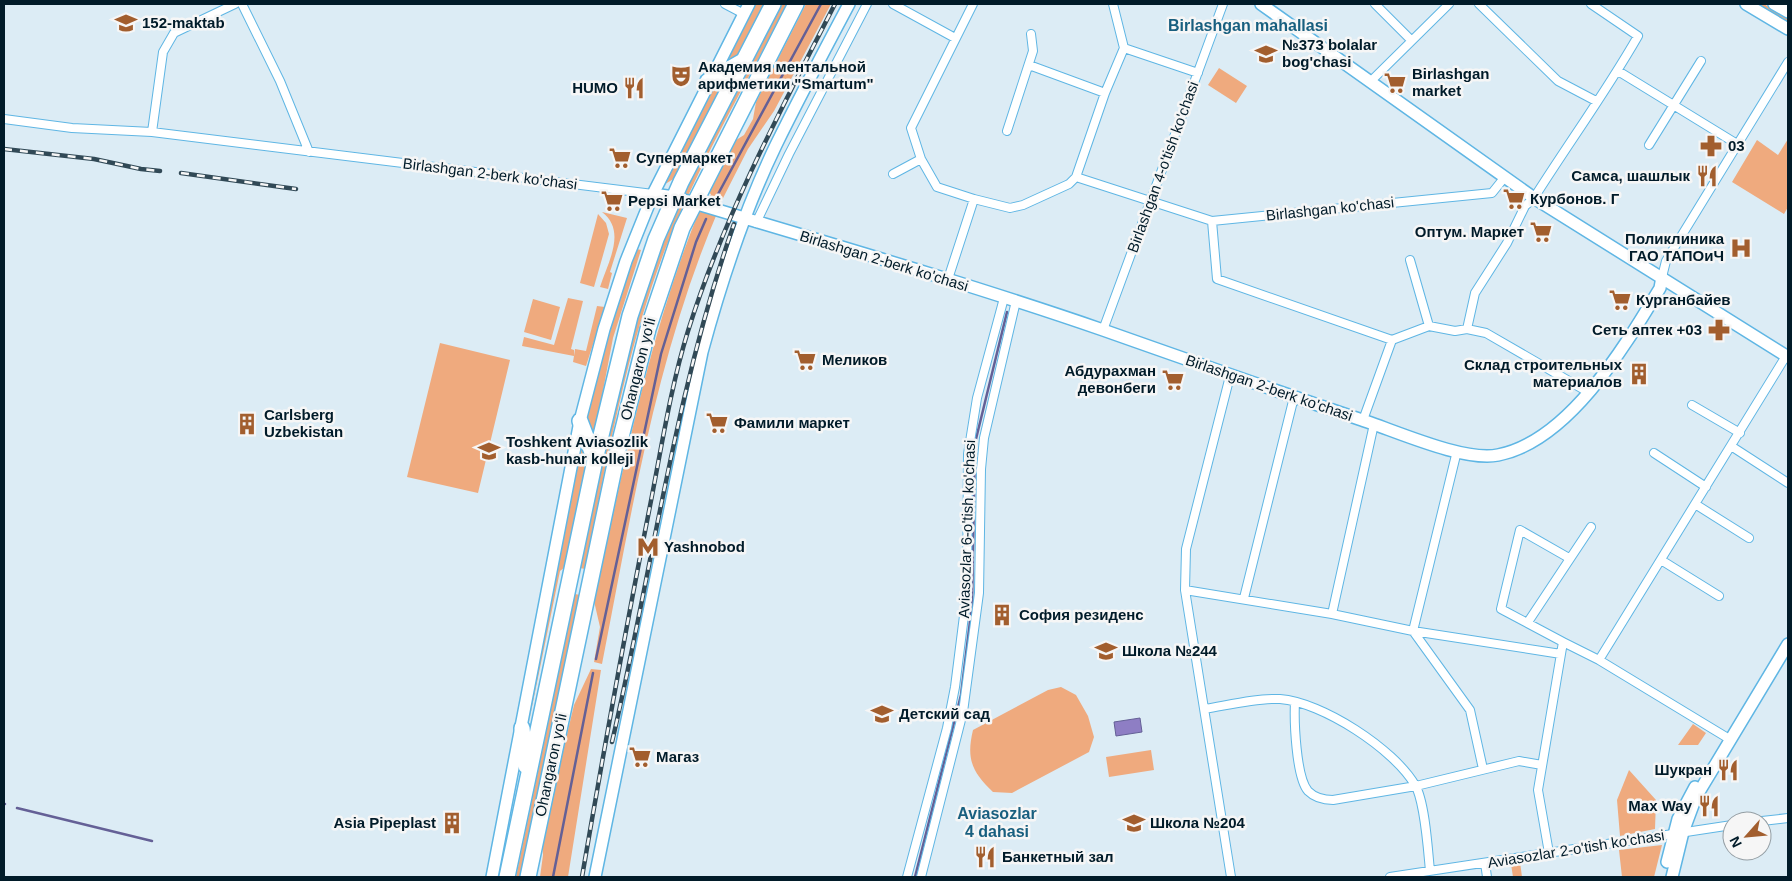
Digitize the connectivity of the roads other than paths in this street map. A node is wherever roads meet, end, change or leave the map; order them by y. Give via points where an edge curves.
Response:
1 (235, 4) edge
2 (242, 4) edge
3 (725, 4) edge
4 (773, 4) edge
5 (796, 4) edge
6 (849, 4) edge
7 (867, 4) edge
8 (893, 4) edge
9 (973, 4) edge
10 (1113, 4) edge
11 (1222, 4) edge
12 (1375, 4) edge
13 (1449, 4) edge
14 (1479, 4) edge
15 (1591, 4) edge
16 (1746, 4) edge
17 (1774, 4) edge
18 (1269, 6) edge
19 (746, 9) edge
20 (1788, 12) edge
21 (1788, 29) edge
22 (1031, 34) dead end
23 (955, 38) junction
24 (1411, 40) junction
25 (1124, 48) junction
26 (743, 61) junction
27 (1701, 61) dead end
28 (1788, 62) edge
29 (1029, 65) junction
30 (1618, 71) junction
31 (1198, 73) junction
32 (708, 81) junction
33 (1371, 81) junction
34 (1105, 93) junction
35 (800, 98) junction
36 (1596, 101) junction
37 (814, 105) junction
38 (1673, 106) junction
39 (4, 119) edge
40 (1007, 131) dead end
41 (152, 132) junction
42 (1649, 144) dead end
43 (1737, 144) junction
44 (309, 152) junction
45 (922, 159) junction
46 (893, 174) dead end
47 (1076, 177) junction
48 (1504, 178) junction
49 (653, 194) junction
50 (674, 197) junction
51 (1534, 198) junction
52 (974, 200) junction
53 (1150, 202) junction
54 (693, 203) junction
55 (744, 220) junction
56 (1212, 221) junction
57 (756, 223) junction
58 (1410, 260) dead end
59 (1662, 277) junction
60 (948, 279) junction
61 (1010, 299) junction
62 (1429, 326) junction
63 (1467, 329) junction
64 (1103, 330) junction
65 (1392, 340) junction
66 (1787, 357) edge
67 (1230, 376) junction
68 (1588, 392) junction
69 (1294, 397) junction
70 (1692, 404) dead end
71 (1363, 420) junction
72 (580, 421) junction
73 (1374, 424) junction
74 (1740, 433) junction
75 (977, 437) junction
76 (1731, 446) junction
77 (1456, 451) junction
78 (1654, 453) dead end
79 (595, 460) junction
80 (1788, 482) edge
81 (1706, 487) junction
82 (1695, 504) junction
83 (1591, 526) dead end
84 (1749, 538) dead end
85 (1569, 558) junction
86 (1661, 560) junction
87 (593, 569) junction
88 (570, 576) junction
89 (1185, 590) junction
90 (1719, 596) dead end
91 (1244, 598) junction
92 (1332, 614) junction
93 (1528, 622) junction
94 (1413, 631) junction
95 (1563, 642) junction
96 (1788, 644) edge
97 (1561, 654) junction
98 (1599, 660) junction
99 (961, 688) junction
100 (1295, 702) junction
101 (1205, 709) junction
102 (522, 728) junction
103 (1731, 740) junction
104 (1542, 765) junction
105 (1483, 769) junction
106 (527, 782) junction
107 (1416, 786) junction
108 (1788, 818) edge
109 (1772, 820) edge
110 (1722, 826) edge
111 (1678, 833) junction
112 (1549, 853) junction
113 (1485, 863) junction
114 (1430, 871) junction
115 (915, 874) edge
116 (492, 877) edge
117 (507, 877) edge
118 (528, 877) edge
119 (595, 877) edge
120 (1231, 877) edge
121 (1390, 877) edge
122 (1487, 877) edge
123 (1664, 877) edge
124 (1672, 877) edge

1 - 41 street via 174,33 168,41 163,52
2 - 44 street via 280,81
3 - 19 street
4 - 26 highway, Ohangaron yoʻli
5 - 54 highway, Ohangaron yoʻli
6 - 35 street
7 - 37 street
8 - 23 street
9 - 23 street
10 - 25 street
11 - 31 street, Birlashgan 4-o'tish ko'chasi
12 - 24 street
13 - 24 street
14 - 36 street via 1558,81
15 - 30 street via 1638,36
16 - 21 street
17 - 20 street
18 - 33 street
19 - 32 street
22 - 29 street via 1033,51
23 - 45 street via 912,123 912,134
24 - 33 street
25 - 31 street
25 - 34 street
26 - 32 highway
26 - 50 highway, Ohangaron yoʻli
27 - 38 street
28 - 43 street
29 - 34 street
29 - 40 street
30 - 36 street
30 - 38 street
31 - 53 street, Birlashgan 4-o'tish ko'chasi
32 - 49 street
33 - 48 street
34 - 47 street
35 - 37 street
35 - 55 street via 773,150
36 - 51 street
37 - 57 street
38 - 42 street
38 - 43 street
39 - 41 street, Birlashgan 2-berk ko'chasi via 72,128
41 - 44 street, Birlashgan 2-berk ko'chasi
43 - 59 street via 1666,261
44 - 49 street, Birlashgan 2-berk ko'chasi
45 - 46 street
45 - 52 street via 937,187
47 - 52 street via 1068,184 1014,208
47 - 53 street, Birlashgan ko'chasi
48 - 51 street
48 - 56 street, Birlashgan ko'chasi via 1492,193
49 - 50 street, Birlashgan 2-berk ko'chasi
49 - 72 street via 626,260
50 - 54 street, Birlashgan 2-berk ko'chasi
50 - 79 highway, Ohangaron yoʻli via 630,316
51 - 59 street
51 - 63 street via 1524,206 1507,243 1475,293
52 - 60 street
53 - 56 street, Birlashgan ko'chasi
53 - 64 street, Birlashgan 4-o'tish ko'chasi
54 - 55 street, Birlashgan 2-berk ko'chasi
54 - 87 highway, Ohangaron yoʻli via 671,257 648,329
55 - 57 street, Birlashgan 2-berk ko'chasi
55 - 119 street via 702,352
56 - 65 street via 1217,279
57 - 60 street, Birlashgan 2-berk ko'chasi
58 - 62 street
59 - 66 street
59 - 68 street, Birlashgan 2-berk ko'chasi via 1660,288 1641,319
60 - 61 street, Birlashgan 2-berk ko'chasi
61 - 64 street, Birlashgan 2-berk ko'chasi
61 - 75 street, Aviasozlar 6-o'tish ko'chasi
61 - 75 street, Aviasozlar 6-o'tish ko'chasi via 977,398
62 - 63 street via 1455,331
62 - 65 street
63 - 68 street via 1486,333
64 - 67 street, Birlashgan 2-berk ko'chasi
65 - 71 street
66 - 74 street
67 - 69 street, Birlashgan 2-berk ko'chasi
67 - 89 street via 1186,549
68 - 77 street, Birlashgan 2-berk ko'chasi via 1562,419 1515,449 1489,456
69 - 71 street, Birlashgan 2-berk ko'chasi
69 - 91 street
70 - 74 street
71 - 73 street, Birlashgan 2-berk ko'chasi
72 - 79 highway
72 - 102 street
73 - 77 street, Birlashgan 2-berk ko'chasi
73 - 92 street
74 - 76 street
75 - 99 street, Aviasozlar 6-o'tish ko'chasi via 981,469 978,593
75 - 99 street, Aviasozlar 6-o'tish ko'chasi via 968,454 967,592
76 - 80 street
76 - 81 street
77 - 94 street
78 - 81 street
79 - 88 highway, Ohangaron yoʻli
81 - 82 street
82 - 84 street
82 - 86 street
83 - 85 street
85 - 93 street
85 - 93 street via 1520,530 1501,609
86 - 90 street
86 - 98 street
87 - 88 highway via 582,580
87 - 118 highway, Ohangaron yoʻli
88 - 106 highway, Ohangaron yoʻli
89 - 91 street
89 - 101 street
91 - 92 street
92 - 94 street
93 - 95 street
94 - 97 street
94 - 105 street via 1470,710
95 - 97 street
95 - 98 street
96 - 103 street
97 - 104 street
98 - 103 street
99 - 115 street, Aviasozlar 6-o'tish ko'chasi via 947,728
99 - 115 street, Aviasozlar 6-o'tish ko'chasi via 959,733
100 - 101 street via 1269,699
100 - 107 street via 1335,718 1362,734 1396,762
100 - 107 street via 1294,728 1302,782 1314,796 1333,800
101 - 120 street
102 - 106 highway
102 - 116 street
103 - 111 street via 1689,794
104 - 105 street via 1519,762
104 - 112 street via 1538,790
105 - 107 street
106 - 117 highway, Ohangaron yoʻli
107 - 114 street via 1425,825
108 - 109 street
110 - 111 street, Aviasozlar 2-o'tish ko'chasi
111 - 112 street, Aviasozlar 2-o'tish ko'chasi
111 - 123 street
111 - 124 street
112 - 113 street, Aviasozlar 2-o'tish ko'chasi
113 - 114 street, Aviasozlar 2-o'tish ko'chasi
113 - 122 street
114 - 121 street, Aviasozlar 2-o'tish ko'chasi

